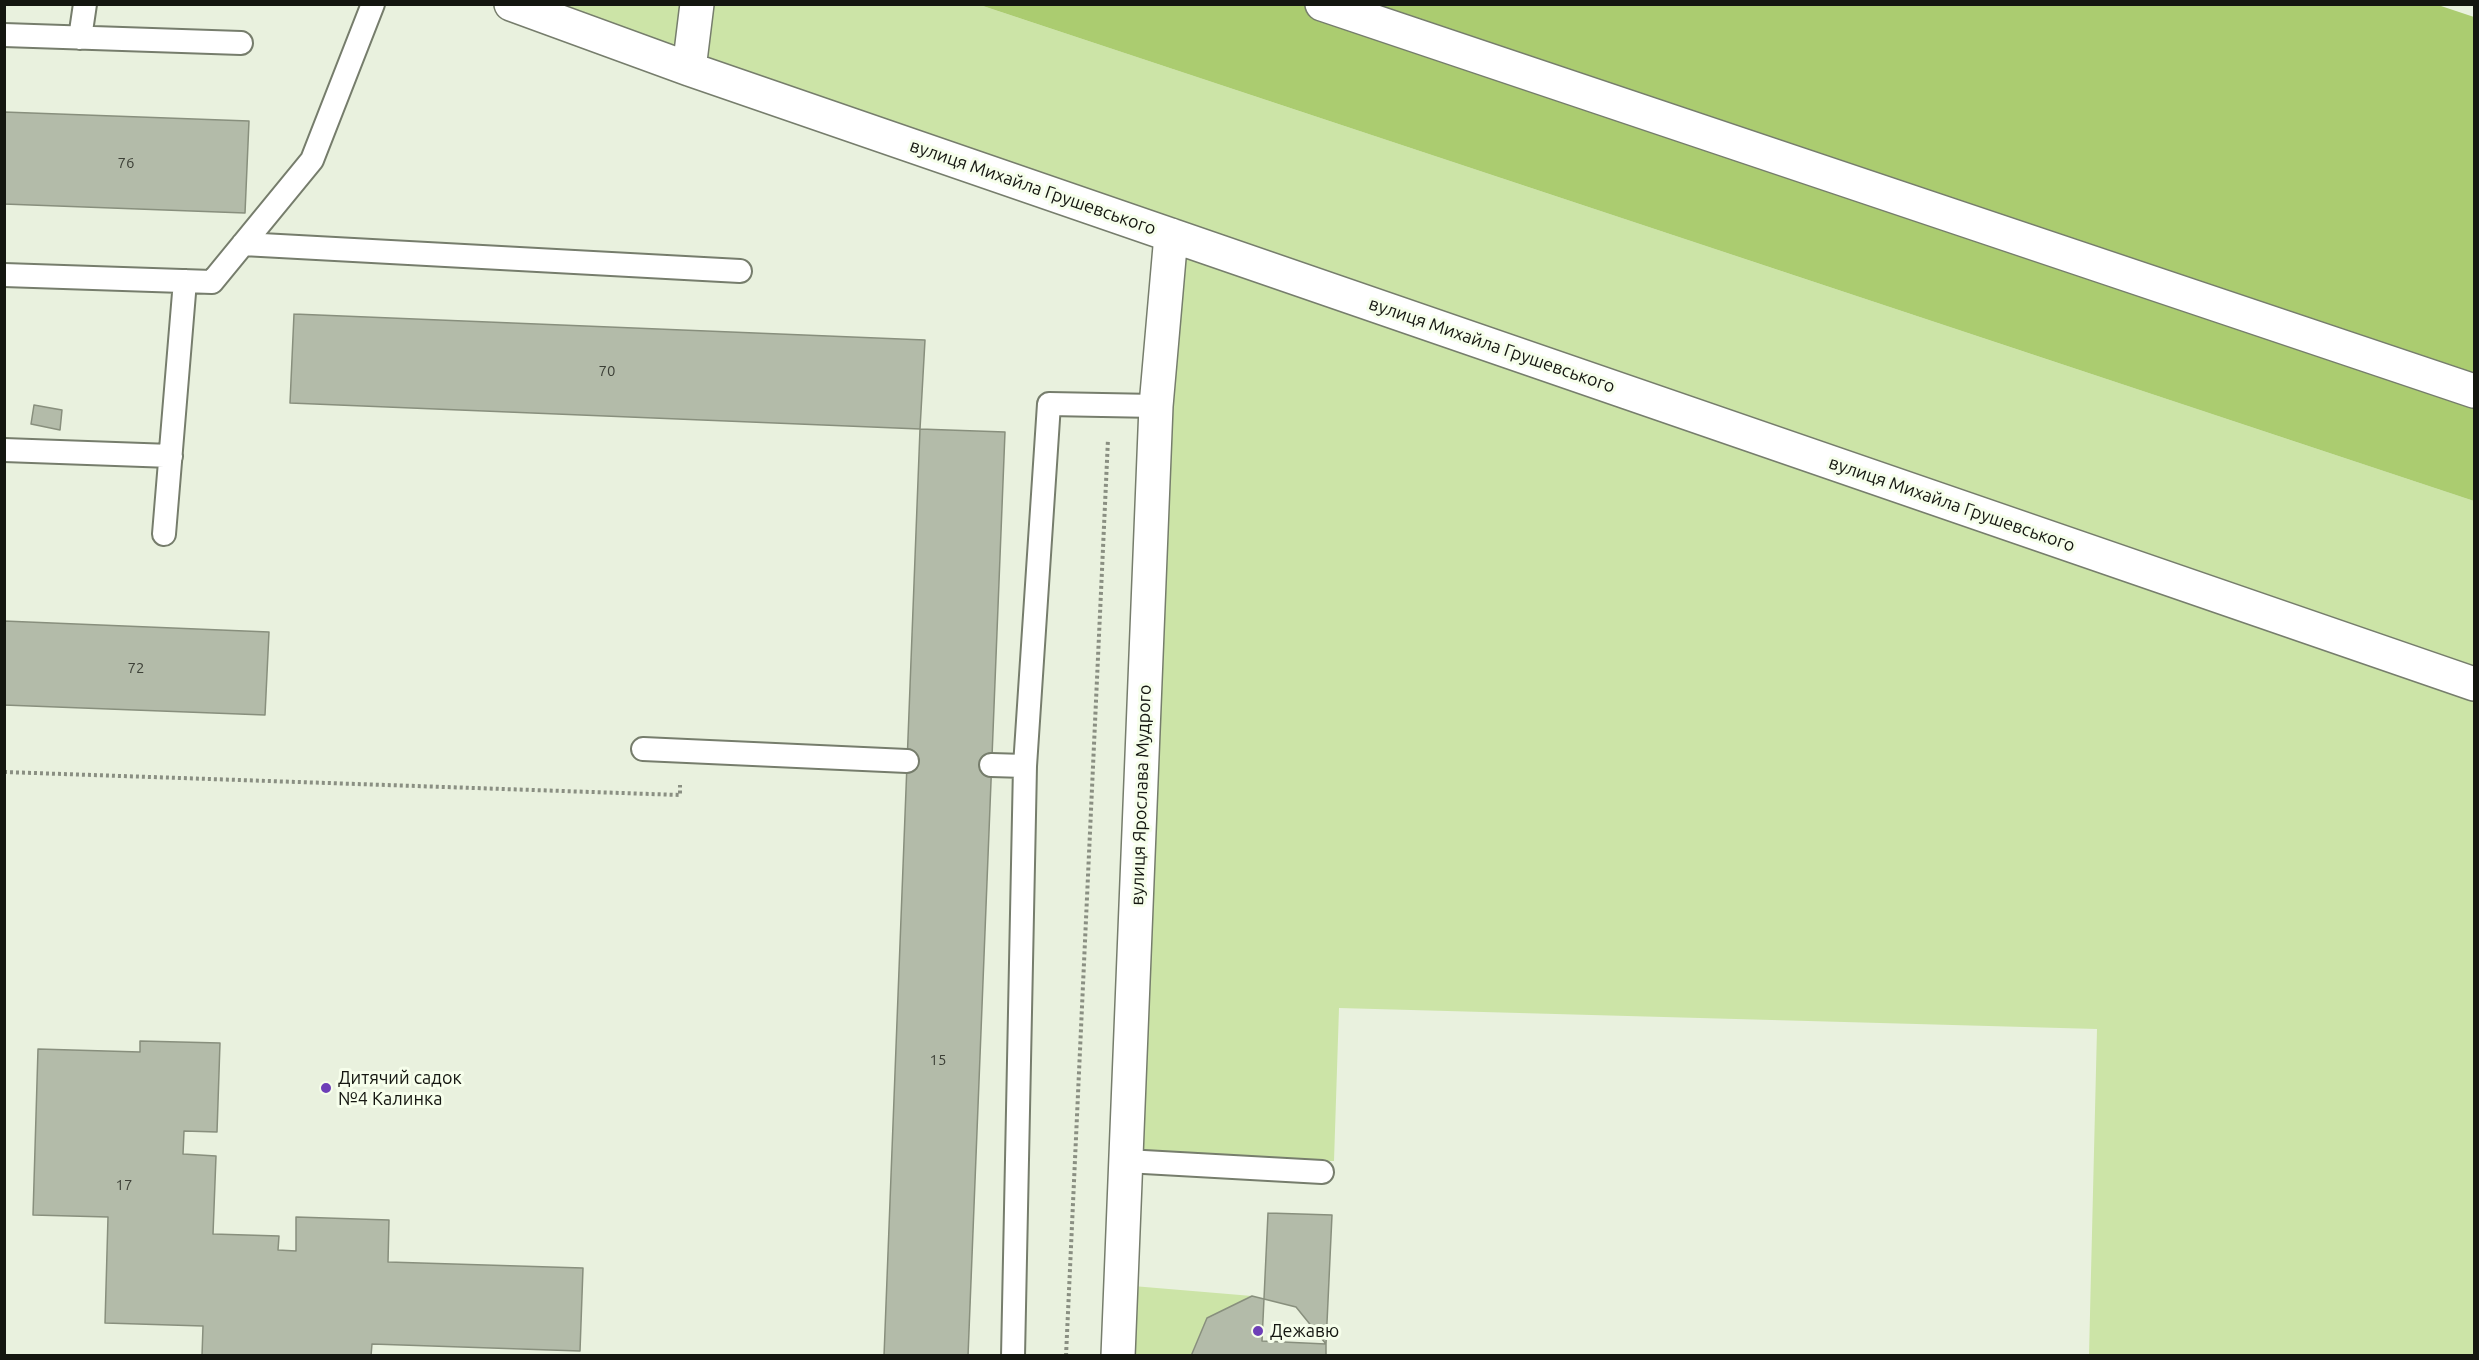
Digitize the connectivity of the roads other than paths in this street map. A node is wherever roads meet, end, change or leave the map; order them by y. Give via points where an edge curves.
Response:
1 (85, 4) edge
2 (373, 4) edge
3 (511, 4) edge
4 (697, 4) edge
5 (1322, 4) edge
6 (4, 35) edge
7 (80, 38) junction
8 (241, 43) dead end
9 (689, 69) junction
10 (1171, 235) junction
11 (243, 244) junction
12 (740, 271) dead end
13 (4, 275) edge
14 (185, 281) junction
15 (2475, 391) edge
16 (1156, 406) junction
17 (4, 450) edge
18 (171, 456) junction
19 (164, 534) dead end
20 (2475, 684) edge
21 (643, 749) dead end
22 (907, 761) dead end
23 (991, 765) dead end
24 (1025, 766) junction
25 (1126, 1161) junction
26 (1322, 1172) dead end
27 (1013, 1356) edge
28 (1118, 1356) edge

1 - 7 lane
2 - 11 lane via 312,160
3 - 9 street, вулиця Михайла Грушевського
4 - 9 street
5 - 15 street
6 - 7 lane
7 - 8 lane
9 - 10 street, вулиця Михайла Грушевського
10 - 16 street, вулиця Ярослава Мудрого
10 - 20 street, вулиця Михайла Грушевського
11 - 12 lane
11 - 14 lane via 212,282
13 - 14 lane
14 - 18 lane
16 - 24 lane via 1049,405
16 - 25 street, вулиця Ярослава Мудрого
17 - 18 lane
18 - 19 lane
21 - 22 lane
23 - 24 lane
24 - 27 lane
25 - 26 lane
25 - 28 street, вулиця Ярослава Мудрого

